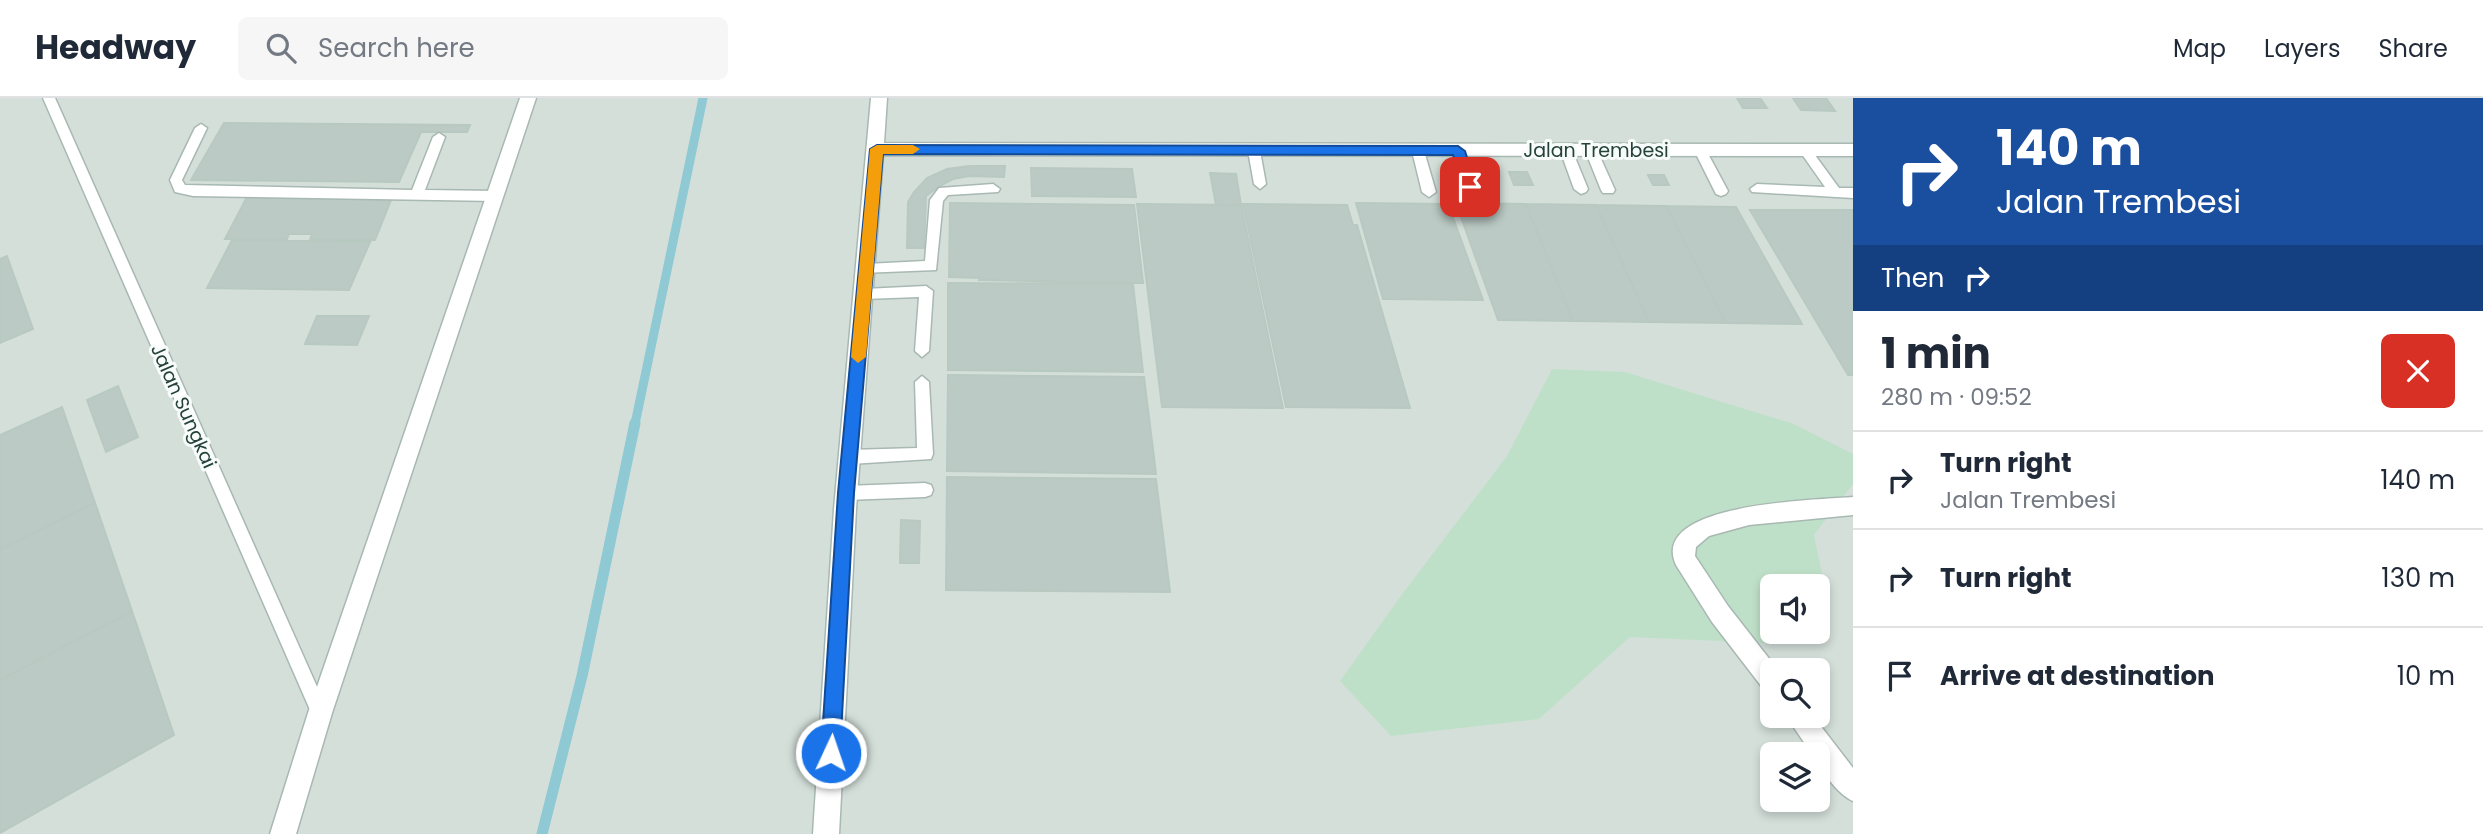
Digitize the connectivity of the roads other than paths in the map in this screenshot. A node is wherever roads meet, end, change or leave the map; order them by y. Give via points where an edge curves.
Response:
1 (49, 98) edge
2 (528, 98) edge
3 (879, 98) edge
4 (201, 128) dead end
5 (439, 137) dead end
6 (877, 149) junction
7 (1254, 150) junction
8 (1566, 150) junction
9 (1591, 150) junction
10 (1700, 150) junction
11 (1805, 150) junction
12 (1853, 150) edge
13 (1418, 151) junction
14 (1458, 151) junction
15 (1259, 184) dead end
16 (1470, 187) dead end
17 (1581, 189) dead end
18 (1757, 189) dead end
19 (993, 190) dead end
20 (1608, 190) dead end
21 (1721, 191) dead end
22 (1429, 192) dead end
23 (1835, 192) junction
24 (1853, 192) edge
25 (417, 194) junction
26 (496, 196) junction
27 (866, 269) junction
28 (864, 294) junction
29 (922, 351) dead end
30 (922, 382) dead end
31 (850, 457) junction
32 (925, 489) dead end
33 (846, 493) junction
34 (1853, 506) edge
35 (1760, 666) edge
36 (320, 713) junction
37 (1807, 728) edge
38 (1853, 788) edge
39 (283, 834) edge
40 (826, 834) edge

1 - 36 lane, Jalan Sungkai
2 - 26 street
3 - 6 street
4 - 25 lane via 176,180 180,189
5 - 25 lane
6 - 7 street, Jalan Trembesi
6 - 27 street
7 - 13 street, Jalan Trembesi
7 - 15 lane
8 - 9 street, Jalan Trembesi
8 - 14 street, Jalan Trembesi
8 - 17 lane
9 - 10 street, Jalan Trembesi
9 - 20 lane
10 - 11 street, Jalan Trembesi
10 - 21 lane
11 - 12 street, Jalan Trembesi
11 - 23 lane
13 - 14 street, Jalan Trembesi
13 - 22 lane
14 - 16 lane
18 - 23 lane
19 - 27 lane via 944,191 937,200 932,266
23 - 24 lane
25 - 26 lane
26 - 36 street
27 - 28 street
28 - 29 lane via 926,291
28 - 31 street
30 - 31 lane via 925,454
31 - 33 street
32 - 33 lane
33 - 40 street
34 - 35 street via 1749,516 1703,528 1686,542 1684,558
36 - 39 street
37 - 38 street

